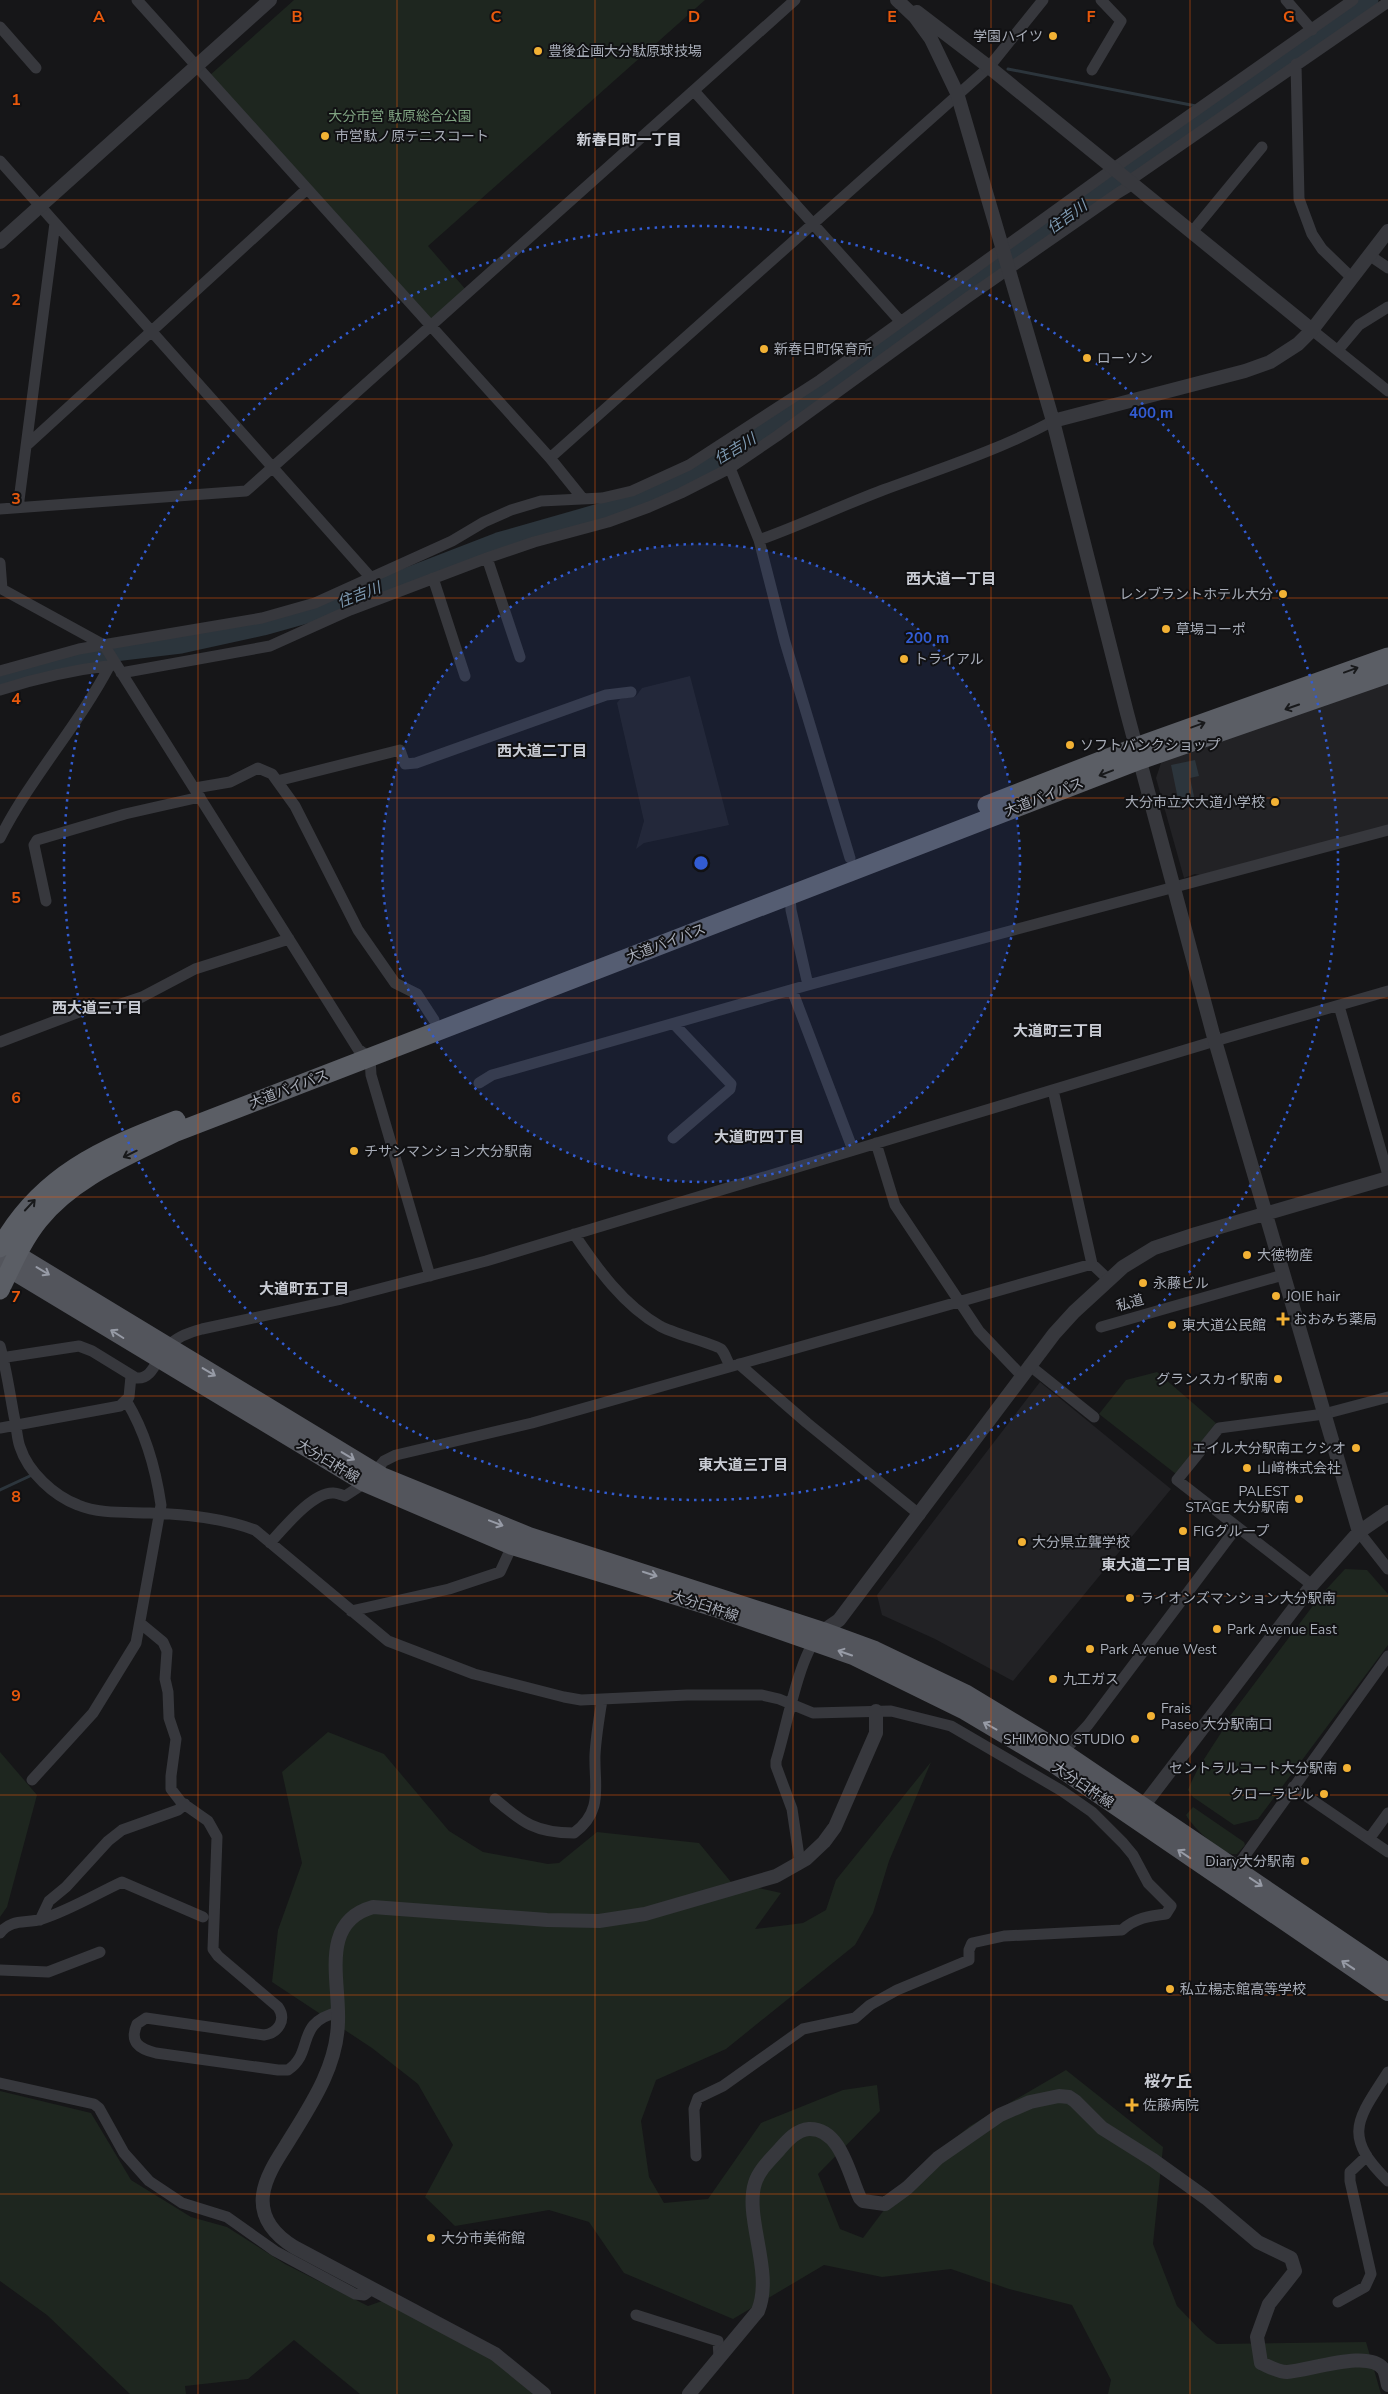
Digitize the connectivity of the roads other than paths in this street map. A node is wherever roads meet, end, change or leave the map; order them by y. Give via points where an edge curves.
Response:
1 (137, 0) edge
2 (270, 0) edge
3 (795, 0) edge
4 (897, 0) edge
5 (901, 0) edge
6 (1043, 0) edge
7 (1101, 0) edge
8 (1286, 0) edge
9 (1353, 0) edge
10 (1388, 2) edge
11 (0, 27) edge
12 (1312, 30) junction
13 (1296, 64) junction
14 (197, 67) junction
15 (989, 67) junction
16 (36, 68) dead end
17 (1092, 70) dead end
18 (694, 91) junction
19 (957, 93) junction
20 (1262, 146) dead end
21 (0, 161) edge
22 (1114, 168) junction
23 (1131, 182) junction
24 (306, 189) junction
25 (40, 206) junction
26 (56, 223) junction
27 (812, 223) junction
28 (1388, 231) edge
29 (1192, 232) junction
30 (0, 242) edge
31 (1004, 250) junction
32 (1369, 255) junction
33 (1388, 268) edge
34 (1009, 269) junction
35 (1352, 278) junction
36 (1388, 307) edge
37 (901, 322) junction
38 (429, 326) junction
39 (1312, 330) junction
40 (151, 331) junction
41 (1338, 350) junction
42 (1388, 391) edge
43 (1053, 421) junction
44 (26, 446) junction
45 (719, 449) junction
46 (550, 458) junction
47 (729, 466) junction
48 (272, 467) junction
49 (583, 499) junction
50 (18, 508) junction
51 (0, 509) edge
52 (759, 540) junction
53 (487, 558) junction
54 (0, 563) edge
55 (433, 578) junction
56 (372, 579) junction
57 (1, 588) edge
58 (104, 644) junction
59 (520, 657) dead end
60 (1388, 657) edge
61 (115, 665) junction
62 (0, 671) edge
63 (1388, 674) edge
64 (465, 676) dead end
65 (0, 690) edge
66 (631, 692) dead end
67 (1138, 754) junction
68 (277, 781) junction
69 (198, 792) junction
70 (1388, 830) edge
71 (0, 838) edge
72 (850, 858) junction
73 (1174, 889) junction
74 (790, 895) junction
75 (46, 901) dead end
76 (289, 939) junction
77 (808, 985) junction
78 (792, 990) junction
79 (1388, 991) edge
80 (1339, 1006) junction
81 (434, 1020) junction
82 (674, 1024) junction
83 (1215, 1041) junction
84 (0, 1042) edge
85 (364, 1053) junction
86 (479, 1083) dead end
87 (1053, 1090) junction
88 (673, 1138) dead end
89 (876, 1143) junction
90 (854, 1150) junction
91 (1388, 1177) edge
92 (1266, 1214) junction
93 (574, 1234) junction
94 (5, 1254) edge
95 (1092, 1264) junction
96 (1283, 1275) junction
97 (430, 1276) junction
98 (1109, 1280) junction
99 (0, 1290) edge
100 (960, 1303) junction
101 (1101, 1327) dead end
102 (163, 1353) junction
103 (1, 1354) edge
104 (734, 1365) junction
105 (1025, 1370) junction
106 (131, 1376) junction
107 (1388, 1397) edge
108 (127, 1402) junction
109 (1324, 1414) junction
110 (1094, 1417) dead end
111 (16, 1426) junction
112 (0, 1428) edge
113 (369, 1477) junction
114 (1388, 1512) edge
115 (161, 1513) junction
116 (920, 1514) junction
117 (1237, 1527) junction
118 (1359, 1532) junction
119 (270, 1543) junction
120 (512, 1546) junction
121 (1388, 1569) edge
122 (1312, 1585) junction
123 (352, 1611) junction
124 (140, 1623) junction
125 (818, 1636) junction
126 (1388, 1656) edge
127 (602, 1700) junction
128 (791, 1705) junction
129 (876, 1711) junction
130 (1063, 1752) junction
131 (32, 1780) dead end
132 (1293, 1787) junction
133 (495, 1799) dead end
134 (185, 1804) junction
135 (1138, 1812) junction
136 (1388, 1813) edge
137 (1369, 1839) junction
138 (1388, 1852) edge
139 (800, 1863) junction
140 (1236, 1868) junction
141 (202, 1918) dead end
142 (40, 1920) junction
143 (0, 1933) edge
144 (100, 1952) dead end
145 (0, 1970) edge
146 (1388, 1972) edge
147 (1388, 1992) edge
148 (338, 2012) junction
149 (1388, 2072) edge
150 (0, 2083) edge
151 (696, 2156) dead end
152 (1367, 2156) junction
153 (1388, 2181) edge
154 (372, 2289) junction
155 (1338, 2302) dead end
156 (636, 2315) dead end
157 (719, 2358) junction
158 (1386, 2368) edge
159 (1388, 2385) edge
160 (544, 2394) edge
161 (689, 2394) edge

1 - 14 street
2 - 14 street
3 - 18 street
4 - 19 street via 915,17 930,39
5 - 15 street
6 - 15 street
7 - 17 street via 1121,21
8 - 12 street
9 - 12 street
10 - 13 street
11 - 16 street
12 - 22 street
13 - 23 street
13 - 35 street via 1299,199 1312,234 1322,249
14 - 24 street
14 - 25 street
15 - 19 street
15 - 22 street
18 - 27 street
18 - 38 street
19 - 27 street
19 - 31 street
20 - 29 street
21 - 25 street
22 - 23 street
22 - 31 street
23 - 29 street
23 - 34 street
24 - 38 street
24 - 40 street
25 - 26 street
25 - 30 street
26 - 40 street
26 - 44 street
27 - 37 street
27 - 46 street
28 - 32 street
29 - 39 street
31 - 34 street
31 - 37 street
32 - 33 street
32 - 35 street
34 - 43 street
34 - 47 street
35 - 39 street
36 - 41 street via 1359,325
37 - 45 street
38 - 46 street
38 - 48 street
39 - 41 street
39 - 43 street via 1292,350 1245,371
40 - 44 street
40 - 48 street
41 - 42 street
43 - 52 street via 1025,436
43 - 67 street
44 - 50 street
45 - 47 street
45 - 49 street via 632,491
46 - 49 street
47 - 52 street
47 - 53 street via 649,508
48 - 50 street via 246,491
48 - 56 street
49 - 56 street via 541,501 511,510
50 - 51 street
52 - 72 street via 785,642
53 - 55 street
53 - 59 street
54 - 57 street
55 - 61 street via 270,646
55 - 64 street
56 - 58 street via 315,603 262,618
57 - 58 street
58 - 61 street
58 - 62 street
67 -> 60 highway, 大道バイパス
61 - 65 street via 52,674
61 - 69 street
61 - 71 street via 26,793
63 -> 67 highway, 大道バイパス
66 - 68 street via 606,695 416,764 406,764 400,750
67 - 72 highway, 大道バイパス
67 - 73 street
67 -> 74 highway, 大道バイパス
68 - 69 street via 272,774 258,768 230,782
68 - 81 street via 295,806 358,930 395,983 417,994
69 - 75 street via 37,840 34,845
69 - 76 street
70 - 73 street
72 - 81 highway, 大道バイパス
73 - 77 street
73 - 83 street
74 - 77 street
74 - 85 highway, 大道バイパス
76 - 84 street via 195,969 142,997 112,1007 87,1009
76 - 85 street
77 - 78 street
78 - 82 street
78 - 90 street
79 - 80 street
80 - 83 street
80 - 91 street
81 - 85 highway, 大道バイパス
82 - 86 street via 492,1075
82 - 88 street via 731,1084 730,1089 706,1112
83 - 87 street
83 - 92 street
85 - 94 highway, 大道バイパス via 156,1128 85,1160 25,1210
85 - 97 street
87 - 89 street
87 - 95 street
89 - 90 street
89 - 100 street via 895,1205
90 - 93 street
91 - 92 street
92 - 96 street
92 - 98 street via 1154,1248
93 - 97 street
93 - 104 street via 600,1271 637,1310 660,1326 720,1348
94 - 99 highway, 大道バイパス
94 - 102 main road, 大分臼杵線
95 - 98 street
95 - 100 street
96 - 101 street, 私道
96 - 109 street
97 - 102 street via 190,1332
98 - 105 street via 1074,1312
100 - 104 street
100 - 105 street via 979,1331
102 - 106 street via 149,1374 143,1378
102 - 113 main road, 大分臼杵線
103 - 106 street via 79,1346
103 - 111 street
104 - 113 street via 532,1423 396,1455
104 - 116 street
105 - 110 street
105 - 116 street
106 - 108 street
107 - 109 street
108 - 111 street via 114,1408
108 - 115 street via 142,1433 158,1487
109 - 117 street via 1219,1428 1177,1480
109 - 118 street
111 - 112 street
111 - 115 street via 20,1448 29,1465 60,1496 78,1506 98,1510
113 - 119 street via 345,1496 333,1492 319,1497 294,1517
113 - 120 main road, 大分臼杵線
113 -> 125 main road, 大分臼杵線
114 - 118 street
115 - 119 street via 241,1525 255,1530
115 - 124 street
116 - 125 street via 839,1620
117 - 122 street
117 - 130 street via 1088,1725
118 - 121 street
118 - 122 street
119 - 123 street
120 - 123 street via 500,1572 449,1589
120 - 125 main road, 大分臼杵線 via 718,1610
122 - 135 street
123 - 127 street via 388,1641 474,1674 564,1697
124 - 131 street via 134,1648 99,1704
124 - 134 street via 163,1642 167,1651 165,1679 169,1718 176,1739 171,1785 174,1794
125 - 128 street
125 - 130 main road, 大分臼杵線 via 875,1650 937,1679
135 -> 125 main road, 大分臼杵線 via 994,1727
126 - 132 street
127 - 128 street via 762,1696 779,1698
127 - 133 street via 595,1756 597,1788 593,1811 586,1824 574,1833 544,1830 528,1825
128 - 129 street via 813,1713
128 - 139 street via 776,1766 790,1802
129 - 139 street via 876,1733 839,1819 824,1842
129 - 151 street via 900,1713 951,1726 1079,1802 1119,1838 1133,1855 1148,1883 1171,1906 1166,1914 1146,1916 1122,1930 1004,1936 972,1944 969,1960 897,1990 870,2004 855,2018 803,2029 724,2086 698,2098 694,2109
130 - 135 main road, 大分臼杵線
132 - 137 street
132 - 140 street
134 - 142 street via 122,1830 108,1841 49,1901
134 - 148 street via 208,1821 217,1837 213,1950 278,2007 281,2022 275,2032 264,2035 146,2018 137,2024 133,2037 135,2043 156,2053 288,2070 298,2060 314,2022
135 - 140 main road, 大分臼杵線
147 -> 135 main road, 大分臼杵線
136 - 137 street
137 - 138 street
139 - 148 street via 754,1884 645,1914 600,1921 547,1920 381,1906 366,1909 350,1918 338,1940
140 -> 146 main road, 大分臼杵線
141 - 142 street via 122,1882
142 - 143 street via 15,1922 5,1926
144 - 145 street via 48,1972
148 - 154 street via 336,2041 326,2074 272,2170 262,2202 267,2221 284,2241
149 - 152 street via 1361,2114 1357,2127
150 - 154 street via 94,2104 124,2153 149,2182 182,2203 227,2217 275,2251 355,2294 364,2295
152 - 153 street
152 - 155 street via 1350,2172 1350,2181 1371,2274 1364,2287
154 - 160 street via 496,2354
156 - 157 street via 718,2340
157 - 158 street via 761,2304 754,2185 758,2174 791,2136 808,2129 825,2133 838,2146 860,2198 885,2204 938,2158 1000,2115 1030,2102 1058,2096 1075,2101 1102,2128 1206,2198 1258,2242 1291,2258 1295,2271 1269,2304 1257,2337 1261,2364 1284,2372 1372,2360
157 - 161 street
158 - 159 street

